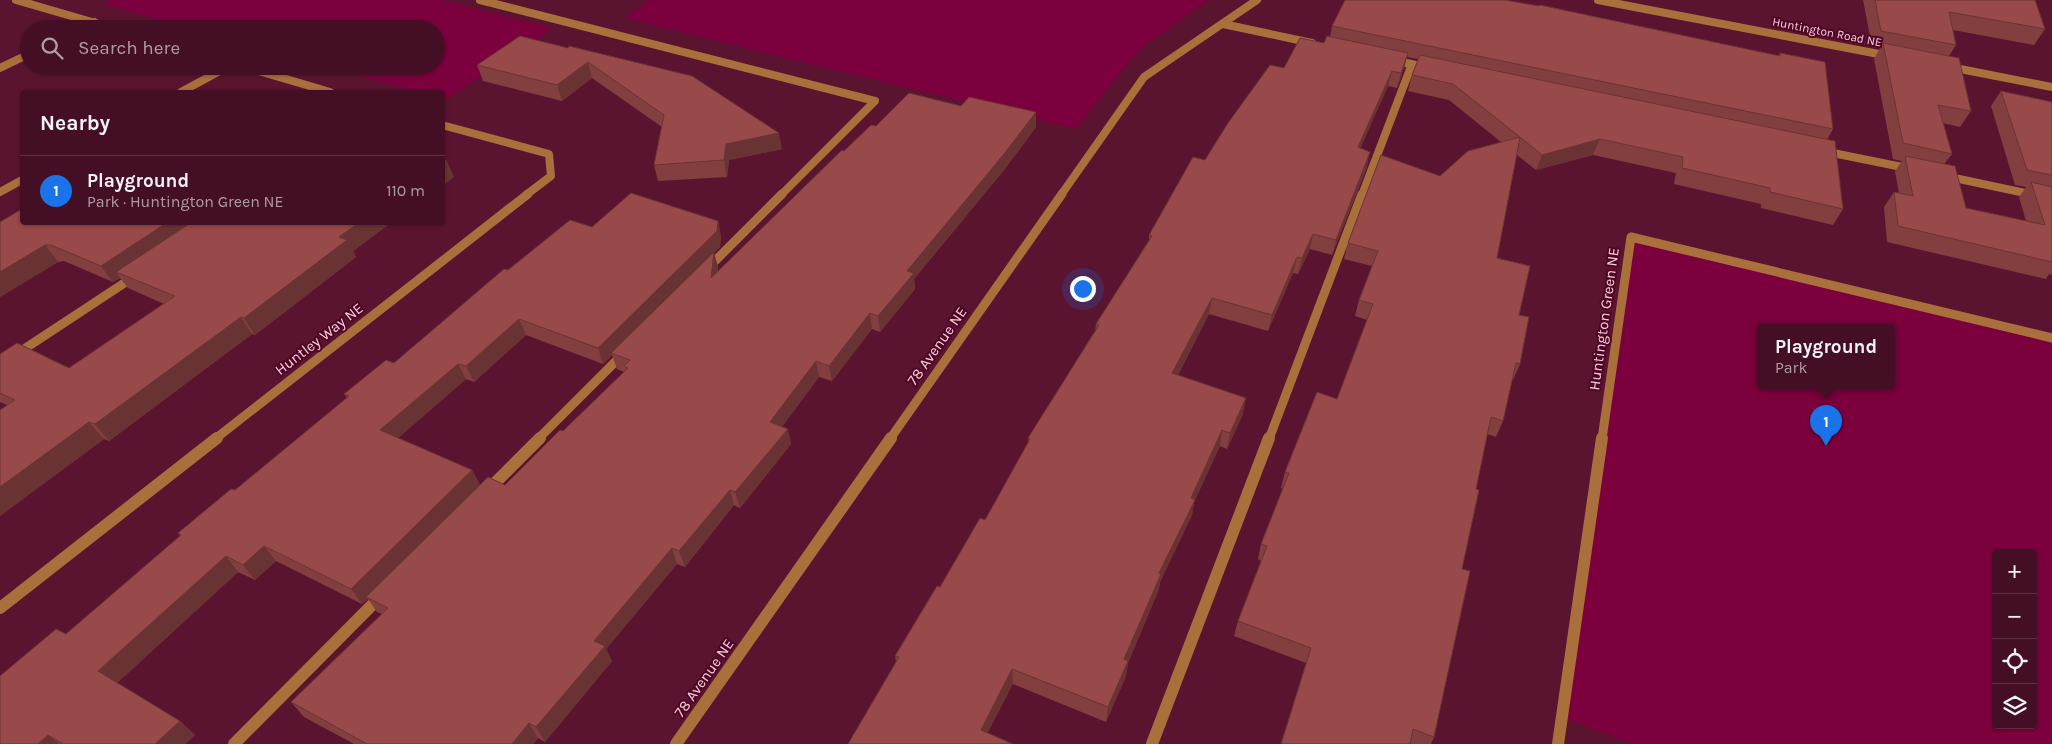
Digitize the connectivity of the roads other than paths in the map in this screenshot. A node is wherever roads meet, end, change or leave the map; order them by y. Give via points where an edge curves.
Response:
1 (16, 0) edge
2 (480, 0) edge
3 (1257, 0) edge
4 (1598, 0) edge
5 (87, 20) edge
6 (1223, 24) junction
7 (1317, 44) edge
8 (1897, 57) edge
9 (20, 58) edge
10 (1383, 58) edge
11 (1412, 64) junction
12 (1946, 66) edge
13 (0, 68) edge
14 (1441, 70) edge
15 (212, 75) edge
16 (272, 75) edge
17 (2052, 87) edge
18 (185, 90) edge
19 (323, 90) edge
20 (445, 126) edge
21 (1810, 148) edge
22 (1917, 170) edge
23 (1936, 174) edge
24 (20, 181) edge
25 (0, 192) edge
26 (2052, 199) edge
27 (142, 272) edge
28 (699, 278) edge
29 (2052, 338) edge
30 (629, 348) edge
31 (0, 365) edge
32 (481, 497) edge
33 (389, 588) edge
34 (0, 608) edge
35 (234, 744) edge
36 (676, 744) edge
37 (1152, 744) edge
38 (1558, 744) edge

1 - 5 street
2 - 28 street via 876,101
3 - 6 street, 78 Avenue NE
4 - 8 street, Huntington Road NE
6 - 7 street
6 - 36 street, 78 Avenue NE via 1144,77
9 - 13 street
10 - 11 street
11 - 14 street
11 - 37 street
12 - 17 street
15 - 18 street
16 - 19 street
20 - 34 street, Huntley Way NE via 549,154 551,176
21 - 22 street
23 - 26 street
24 - 25 street
27 - 31 street
29 - 38 street, Huntington Green NE via 1631,237
30 - 32 street
33 - 35 street

